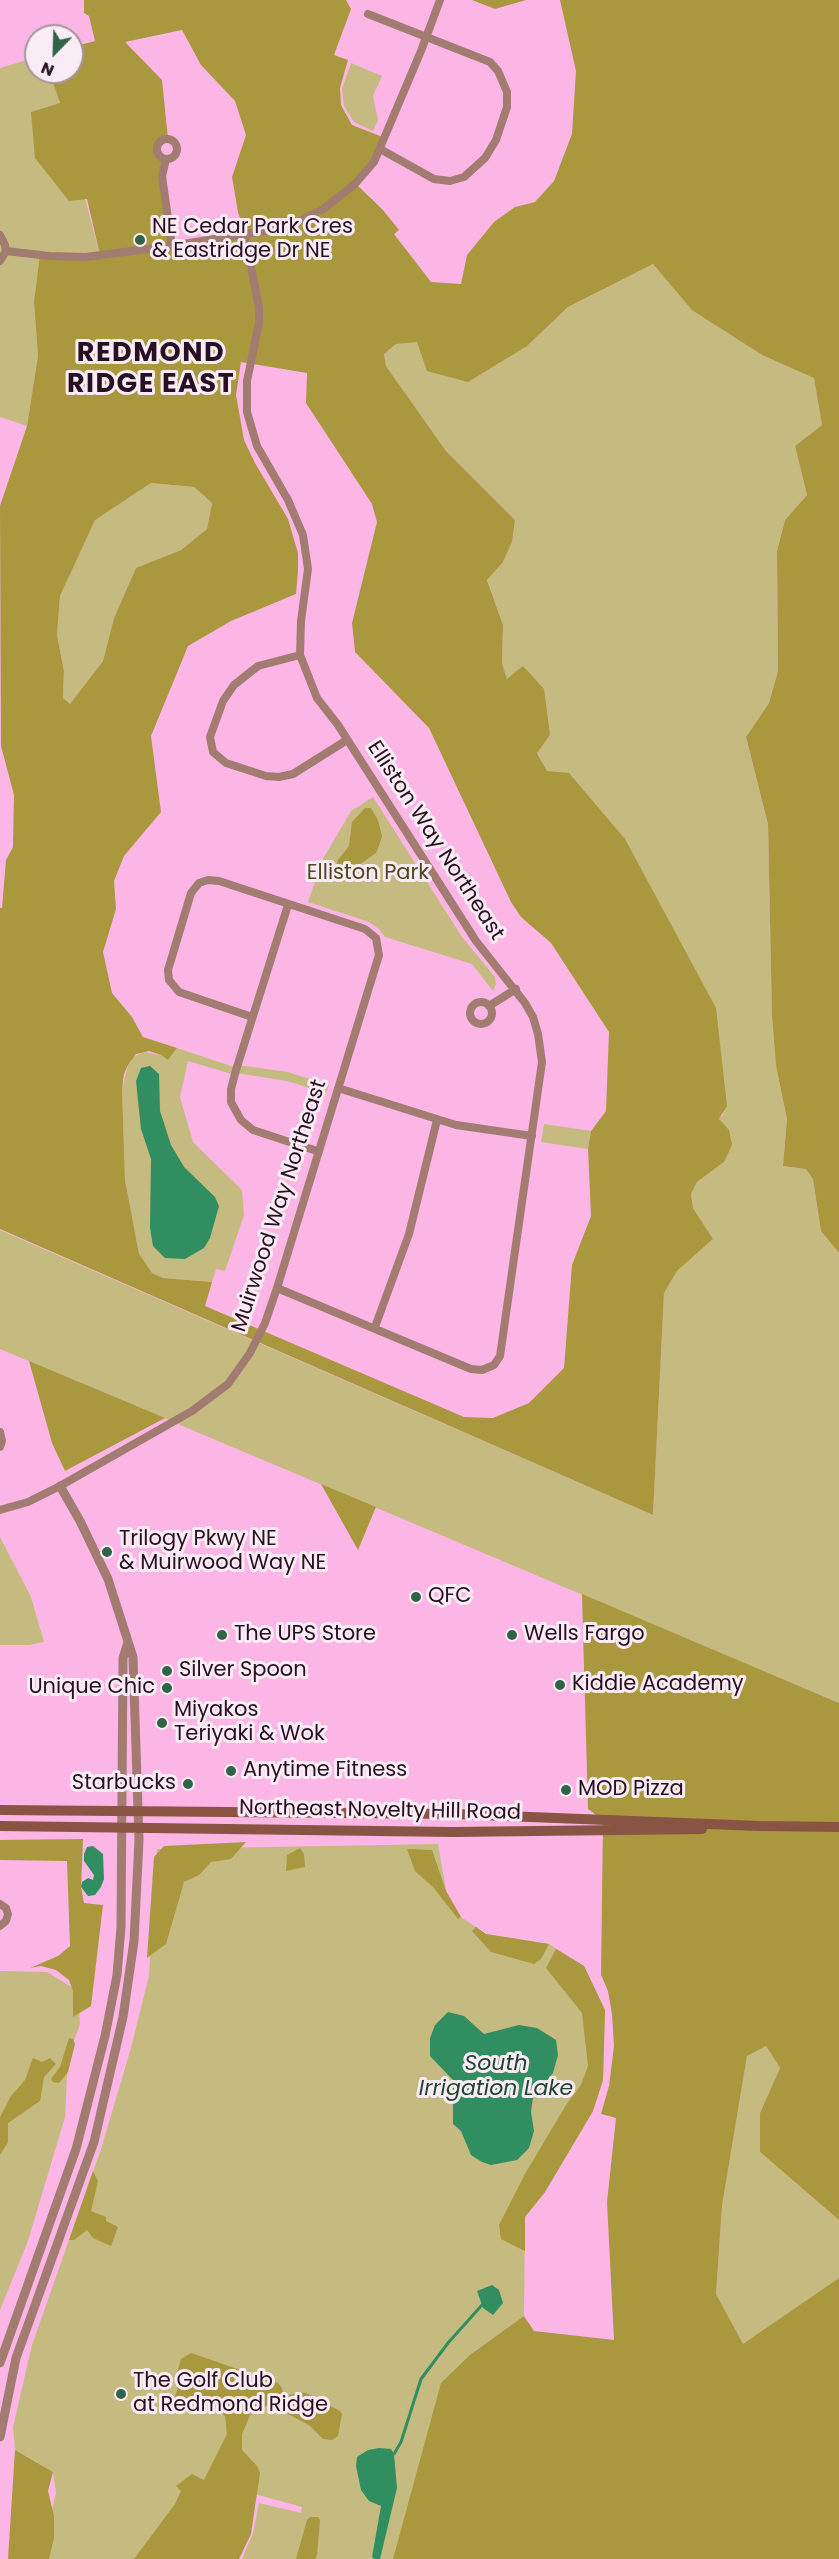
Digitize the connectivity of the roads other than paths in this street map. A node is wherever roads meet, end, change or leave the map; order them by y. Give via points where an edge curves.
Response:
1 (440, 0) edge
2 (368, 14) dead end
3 (427, 36) junction
4 (380, 149) junction
5 (165, 159) dead end
6 (0, 235) edge
7 (245, 235) junction
8 (172, 246) junction
9 (6, 251) junction
10 (0, 261) edge
11 (300, 655) junction
12 (347, 740) junction
13 (288, 905) junction
14 (516, 989) junction
15 (489, 1006) dead end
16 (252, 1017) junction
17 (338, 1088) junction
18 (437, 1120) junction
19 (532, 1136) junction
20 (317, 1150) junction
21 (277, 1288) junction
22 (375, 1327) junction
23 (0, 1432) edge
24 (0, 1446) edge
25 (60, 1486) junction
26 (0, 1510) edge
27 (128, 1641) junction
28 (0, 1810) edge
29 (123, 1812) junction
30 (138, 1812) junction
31 (0, 1826) edge
32 (759, 1826) junction
33 (122, 1827) junction
34 (139, 1827) junction
35 (839, 1827) edge
36 (0, 1904) edge
37 (0, 1926) edge
38 (0, 2363) edge
39 (0, 2437) edge

1 - 3 street
2 - 3 street
3 - 4 street
3 - 4 street via 478,56 498,71 507,92 507,107 496,140 473,171 450,181 427,177
4 - 7 street via 355,184 322,210 295,223
5 - 8 street via 162,176
6 - 9 street
7 - 8 street
7 - 11 street, Elliston Way Northeast via 259,308 247,381 247,412 257,446 293,509 303,535 308,569
8 - 9 street via 86,257
9 - 10 street
11 - 12 street, Elliston Way Northeast via 317,698
11 - 12 street via 258,666 234,685 223,700 210,736 213,752 226,763 279,777 293,774
12 - 14 street, Elliston Way Northeast via 476,940
13 - 16 street
13 - 16 street via 215,880 200,883 191,892 168,970 171,984 179,992
13 - 17 street, Muirwood Way Northeast via 368,931 378,942 379,955
14 - 15 street
14 - 19 street, Elliston Way Northeast via 533,1017 541,1052 542,1072
16 - 20 street via 231,1102 241,1120 253,1130
17 - 18 street
17 - 20 street, Muirwood Way Northeast
18 - 19 street
18 - 22 street via 407,1242
19 - 22 street, Elliston Way Northeast via 500,1356 490,1368 471,1369
20 - 21 street, Muirwood Way Northeast
21 - 22 street
21 - 25 street, Muirwood Way Northeast via 250,1353 228,1384 176,1422
23 - 24 street
25 - 26 street, Muirwood Way Northeast
25 - 27 street via 108,1579
27 - 29 street via 123,1658
27 - 30 street via 136,1687
28 - 29 main road, Northeast Novelty Hill Road
29 - 30 main road, Northeast Novelty Hill Road
29 - 33 street
30 - 32 main road, Northeast Novelty Hill Road via 454,1814
30 - 34 street
31 - 33 main road, Northeast Novelty Hill Road
32 - 34 main road, Northeast Novelty Hill Road via 568,1832
32 - 35 main road, Northeast Novelty Hill Road
33 - 34 main road, Northeast Novelty Hill Road
33 - 38 street via 121,1928 112,2007 76,2149
34 - 39 street via 134,1941 120,2029 94,2142 16,2358
36 - 37 street via 8,1914

